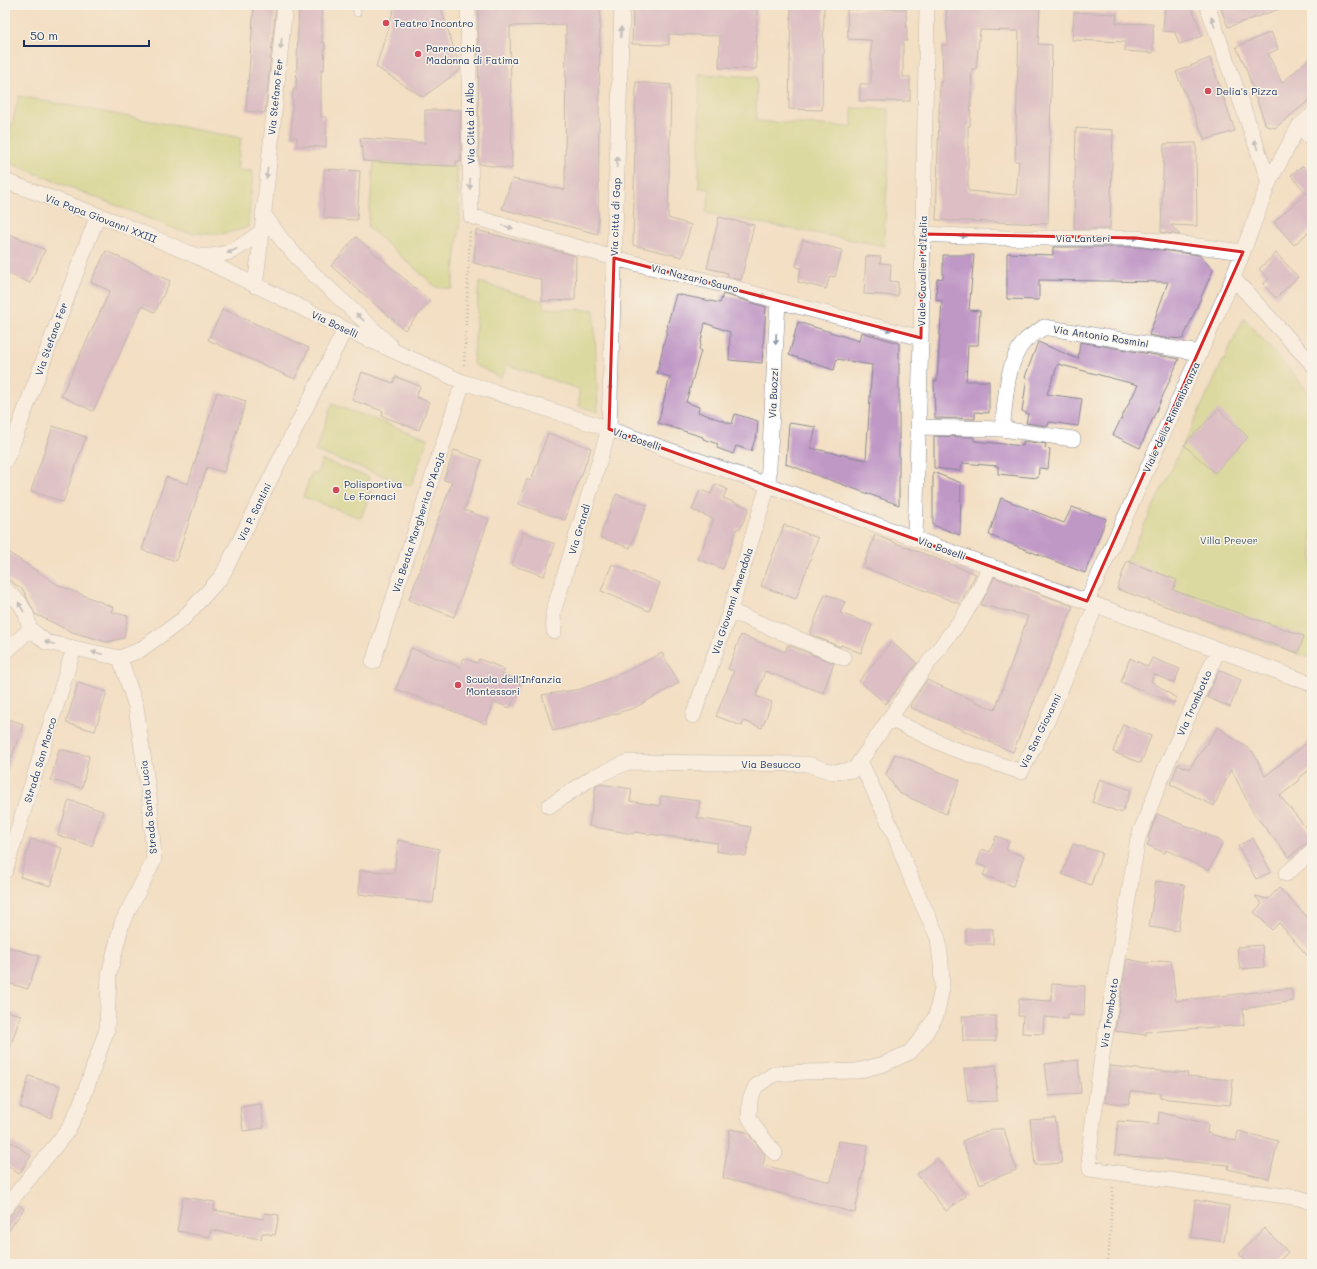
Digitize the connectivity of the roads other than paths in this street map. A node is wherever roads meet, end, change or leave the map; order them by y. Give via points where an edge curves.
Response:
1 (285, 5) edge
2 (356, 5) edge
3 (468, 5) edge
4 (622, 5) edge
5 (927, 5) edge
6 (1207, 5) edge
7 (357, 13) dead end
8 (1312, 115) edge
9 (1300, 126) junction
10 (1312, 140) edge
11 (5, 181) edge
12 (1269, 182) junction
13 (263, 213) junction
14 (98, 216) junction
15 (471, 216) joint
16 (262, 231) junction
17 (922, 234) junction
18 (1243, 252) junction
19 (196, 256) junction
20 (614, 258) junction
21 (1233, 278) junction
22 (255, 286) junction
23 (778, 300) junction
24 (345, 329) junction
25 (921, 338) junction
26 (399, 353) junction
27 (1200, 353) junction
28 (1312, 364) edge
29 (463, 382) junction
30 (918, 427) junction
31 (609, 429) junction
32 (1002, 429) junction
33 (1073, 438) dead end
34 (5, 461) edge
35 (768, 485) junction
36 (915, 537) junction
37 (990, 566) junction
38 (5, 590) edge
39 (1092, 603) junction
40 (730, 612) junction
41 (30, 630) junction
42 (554, 630) dead end
43 (74, 648) junction
44 (1218, 650) junction
45 (5, 653) edge
46 (120, 658) junction
47 (844, 658) dead end
48 (373, 662) dead end
49 (1312, 684) edge
50 (693, 716) dead end
51 (890, 719) junction
52 (860, 761) junction
53 (549, 806) dead end
54 (1312, 852) edge
55 (5, 871) edge
56 (1286, 874) dead end
57 (775, 1153) dead end
58 (1312, 1202) edge
59 (5, 1208) edge

1 -> 13 street, Via Stefano Fer
2 - 7 lane
3 -> 15 street, Via Città di Alba
20 -> 4 street, Via città di Gap
5 - 17 street, Viale Cavalieri d'Italia
12 -> 6 street
8 - 9 street, Viale della Rimembranza
9 - 10 street
9 - 12 street, Viale della Rimembranza
11 - 14 street, Via Papa Giovanni XXIII
12 - 18 street, Viale della Rimembranza
13 - 16 street, Via Stefano Fer
26 -> 13 street via 305,266
14 - 19 street, Via Papa Giovanni XXIII
14 - 34 street, Via Stefano Fer
15 -> 20 street, Via Nazario Sauro
16 -> 19 street via 247,243 224,255
16 - 22 street, Via Stefano Fer
17 -> 18 street, Via Lanteri via 1006,238 1136,238
17 - 25 street, Viale Cavalieri d'Italia
18 - 21 street, Viale della Rimembranza
19 - 22 street, Via Boselli
20 -> 23 street, Via Nazario Sauro
31 -> 20 street, Via città di Gap
21 - 27 street, Viale della Rimembranza
21 - 28 street
22 - 24 street, Via Boselli
23 -> 25 street, Via Nazario Sauro
23 -> 35 street, Via Buozzi
24 - 26 street, Via Boselli
24 - 46 street, Via P. Santini via 222,576 182,620 140,650
25 - 30 street, Viale Cavalieri d'Italia
26 - 29 street, Via Boselli
27 - 32 street, Via Antonio Rosmini via 1044,327 1024,342 1013,361
27 - 39 street, Viale della Rimembranza
29 - 31 street, Via Boselli
29 - 48 street, Via Beata Margherita D'Acaja
30 - 32 street
30 - 36 street, Viale Cavalieri d'Italia
31 - 35 street, Via Boselli
31 - 42 street, Via Grandi via 553,613
32 - 33 street
35 - 36 street, Via Boselli
35 - 40 street, Via Giovanni Amendola
36 - 37 street, Via Boselli
37 - 39 street, Via Boselli
37 - 51 street, Via Besucco via 963,617
41 -> 38 street via 20,603
39 - 44 street
39 - 51 street, Via San Giovanni via 1048,719 1021,772 951,748
40 - 47 street
40 - 50 street, Via Giovanni Amendola
43 -> 41 street via 46,642
41 - 45 street
46 -> 43 street
43 - 55 street, Strada San Marco
44 - 49 street
44 - 58 street, Via Trombotto via 1167,764 1138,838 1102,1056 1089,1152 1090,1169 1299,1198
46 - 59 street, Strada Santa Lucia via 136,707 150,803 154,860 122,923 109,974 107,1029 80,1106 68,1130
51 - 52 street, Via Besucco
52 - 53 street, Via Besucco via 854,770 832,772 807,764 628,762 593,777
52 - 57 street via 938,938 942,988 936,1016 910,1052 884,1064 857,1071 774,1074 756,1086 750,1099 749,1117
54 - 56 street

